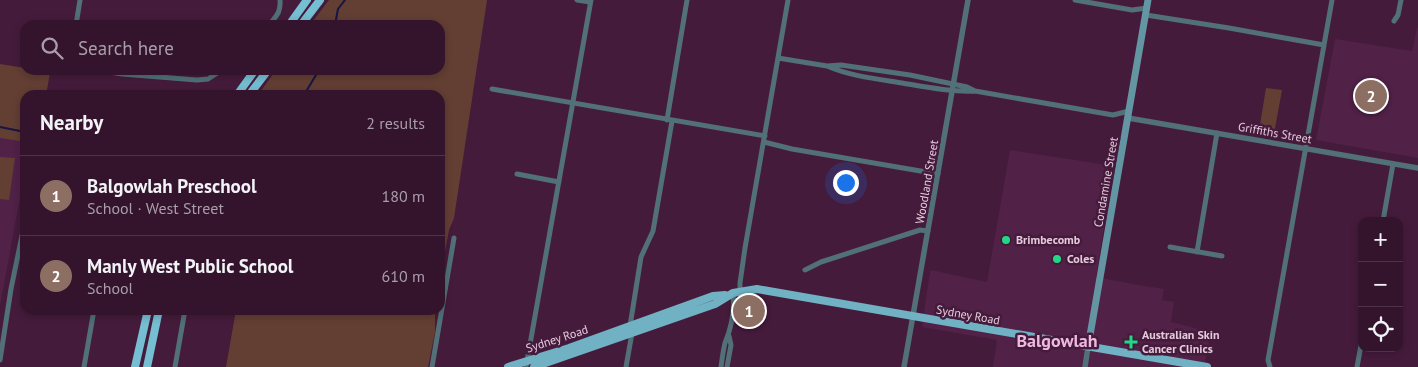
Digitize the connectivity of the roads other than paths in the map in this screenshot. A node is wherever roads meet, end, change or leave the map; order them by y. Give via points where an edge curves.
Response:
1 (80, 0) edge
2 (280, 0) edge
3 (308, 0) edge
4 (320, 0) edge
5 (577, 0) edge
6 (687, 0) edge
7 (788, 0) edge
8 (968, 0) edge
9 (1075, 0) edge
10 (1148, 0) edge
11 (1332, 0) edge
12 (1401, 0) edge
13 (591, 1) edge
14 (1146, 12) junction
15 (77, 20) edge
16 (273, 20) edge
17 (293, 20) edge
18 (305, 20) edge
19 (1394, 21) dead end
20 (1324, 45) junction
21 (778, 58) junction
22 (826, 66) junction
23 (134, 75) edge
24 (214, 75) edge
25 (252, 75) edge
26 (264, 75) edge
27 (953, 87) junction
28 (492, 89) dead end
29 (241, 90) edge
30 (253, 90) edge
31 (572, 103) junction
32 (1129, 114) junction
33 (669, 120) junction
34 (1216, 133) junction
35 (765, 136) junction
36 (764, 142) junction
37 (1305, 148) junction
38 (1393, 164) junction
39 (1418, 168) edge
40 (517, 174) dead end
41 (938, 174) junction
42 (559, 182) junction
43 (1384, 217) edge
44 (928, 231) junction
45 (454, 238) dead end
46 (20, 246) edge
47 (1170, 247) dead end
48 (1197, 252) junction
49 (1222, 256) dead end
50 (805, 270) dead end
51 (445, 291) edge
52 (734, 293) junction
53 (93, 315) edge
54 (147, 315) edge
55 (158, 315) edge
56 (184, 315) edge
57 (441, 315) edge
58 (913, 316) junction
59 (631, 329) junction
60 (729, 335) junction
61 (1088, 347) junction
62 (1360, 352) edge
63 (0, 360) edge
64 (527, 364) edge
65 (84, 367) edge
66 (135, 367) edge
67 (147, 367) edge
68 (175, 367) edge
69 (432, 367) edge
70 (508, 367) edge
71 (534, 367) edge
72 (626, 367) edge
73 (721, 367) edge
74 (727, 367) edge
75 (904, 367) edge
76 (1085, 367) edge
77 (1206, 367) edge
78 (1270, 367) edge
79 (1357, 367) edge

1 - 15 street
2 - 16 street via 279,12
3 - 17 highway
4 - 18 highway
5 - 13 street
6 - 33 street
7 - 21 street
8 - 27 street, Woodland Street
9 - 14 street
10 - 14 main road, Condamine Street
11 - 20 street
12 - 19 street
13 - 31 street
14 - 20 street
14 - 32 main road, Condamine Street
20 - 37 street
21 - 22 street, Griffiths Street
21 - 35 street
22 - 27 street, Griffiths Street via 838,71
22 - 27 street, Griffiths Street via 841,65 910,75
23 - 24 street via 197,80
25 - 29 highway
26 - 30 highway
27 - 32 street, Griffiths Street via 1113,115
27 - 41 street, Woodland Street
28 - 31 street
31 - 33 street
31 - 42 street
32 - 34 street, Griffiths Street
32 - 61 main road, Condamine Street
33 - 35 street
33 - 59 street via 654,231 641,257
34 - 37 street, Griffiths Street
34 - 48 street
35 - 36 street
36 - 41 street
36 - 52 street via 740,283
37 - 38 street, Griffiths Street
37 - 78 street via 1268,360
38 - 39 street, Griffiths Street
38 - 43 street
40 - 42 street
41 - 44 street, Woodland Street
42 - 64 street
44 - 50 street via 920,230
44 - 58 street, Woodland Street
45 - 51 street
46 - 63 street
47 - 48 street
48 - 49 street
52 - 58 main road, Sydney Road via 763,289
52 - 59 main road, Sydney Road via 715,304
52 - 60 street
53 - 65 street
54 - 66 highway
55 - 67 highway
56 - 68 street
57 - 69 street
58 - 61 main road, Sydney Road
58 - 75 street, Woodland Street
59 - 64 main road, Sydney Road
59 - 71 main road, Sydney Road
59 - 72 street
60 - 73 street
60 - 74 street via 731,346
61 - 76 street, Condamine Street
61 - 77 main road, Sydney Road
62 - 79 street
64 - 70 main road, Sydney Road

